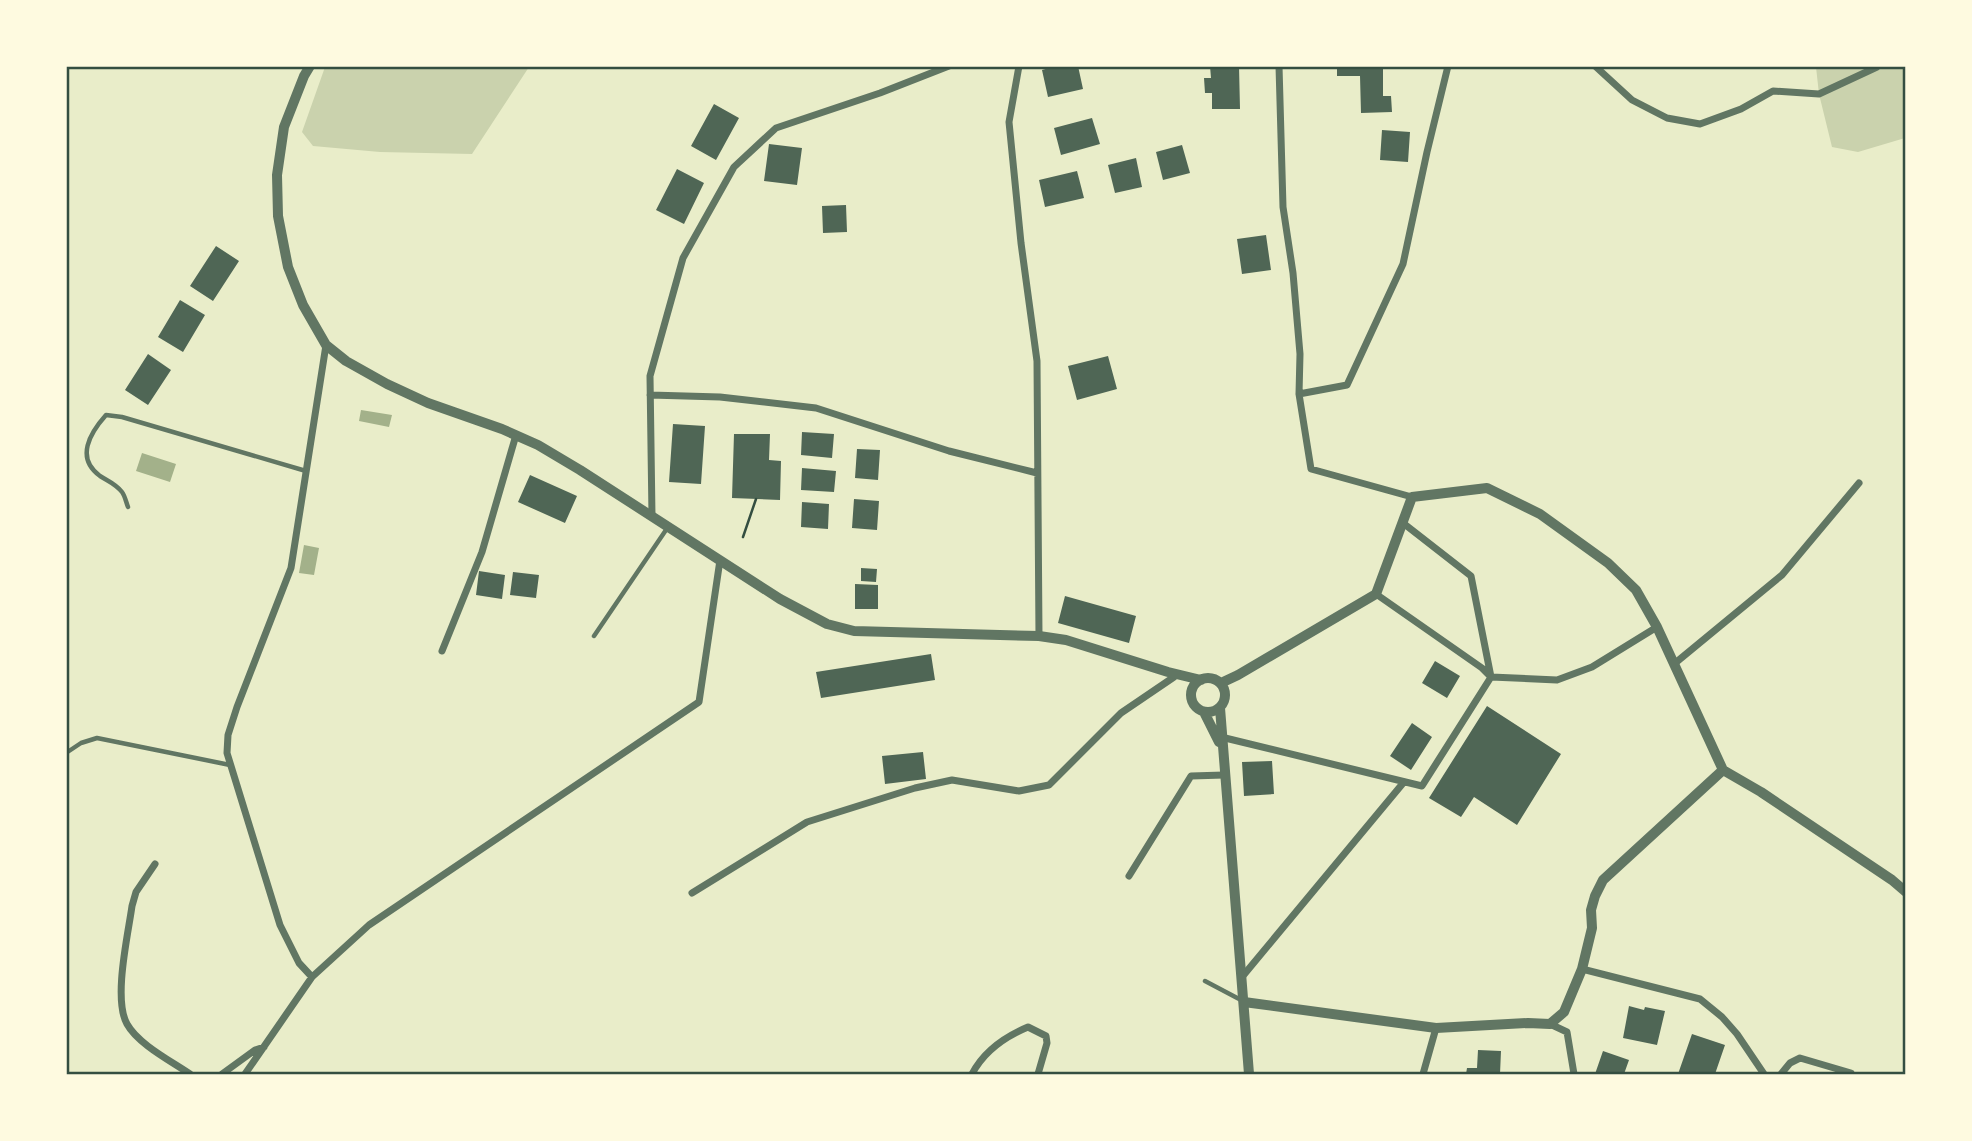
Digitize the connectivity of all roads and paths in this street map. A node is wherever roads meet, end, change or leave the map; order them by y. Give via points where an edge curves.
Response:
1 (310, 66) edge
2 (949, 66) edge
3 (1019, 66) edge
4 (1279, 66) edge
5 (1448, 66) edge
6 (1595, 66) edge
7 (1877, 66) edge
8 (326, 345) junction
9 (1300, 394) junction
10 (650, 395) junction
11 (516, 435) junction
12 (306, 471) junction
13 (1037, 473) junction
14 (1859, 483) dead end
15 (1412, 497) junction
16 (756, 499) dead end
17 (128, 507) dead end
18 (652, 516) junction
19 (1403, 523) junction
20 (668, 527) junction
21 (743, 537) dead end
22 (720, 560) junction
23 (1376, 594) junction
24 (1657, 627) junction
25 (594, 636) dead end
26 (1039, 636) junction
27 (442, 651) dead end
28 (1674, 664) junction
29 (1171, 675) junction
30 (1491, 677) junction
31 (1201, 680) junction
32 (1221, 683) junction
33 (1191, 694) junction
34 (1220, 708) junction
35 (1204, 712) junction
36 (1222, 742) junction
37 (66, 753) edge
38 (231, 765) junction
39 (1723, 770) junction
40 (1224, 775) junction
41 (1404, 782) junction
42 (155, 864) dead end
43 (1129, 876) dead end
44 (1906, 892) edge
45 (692, 893) dead end
46 (1582, 969) junction
47 (312, 977) junction
48 (1242, 977) junction
49 (1205, 981) dead end
50 (1244, 1002) junction
51 (1550, 1024) junction
52 (1436, 1028) junction
53 (264, 1047) junction
54 (1851, 1073) edge
55 (190, 1074) edge
56 (222, 1074) edge
57 (245, 1074) edge
58 (972, 1074) edge
59 (1038, 1074) edge
60 (1249, 1074) edge
61 (1423, 1074) edge
62 (1574, 1074) edge
63 (1764, 1074) edge
64 (1781, 1074) edge

1 - 8 street via 284,127 277,176 278,216 288,267
2 - 10 street via 776,128 734,167 683,258 650,376
3 - 13 street via 1009,121 1037,361
4 - 9 street via 1283,206 1293,273
5 - 9 street via 1403,264 1347,385
6 - 7 street via 1632,100 1667,118 1700,124 1773,91 1819,94
8 - 11 street via 346,361 428,404
8 - 12 street
9 - 15 street via 1311,468
10 - 13 street via 816,408 949,451
10 - 18 street
11 - 18 street
11 - 27 street via 482,552
12 - 17 lane via 106,415 86,446 88,464 116,485
12 - 38 street via 291,568 228,735
13 - 26 street
14 - 28 street via 1782,575
15 - 19 street
15 - 24 street via 1487,488 1540,514 1608,563 1636,590
16 - 21 path
18 - 20 street
19 - 23 street
19 - 30 street via 1471,576
20 - 22 street
20 - 25 lane
22 - 26 street via 812,617 854,631
22 - 47 street via 699,702 369,925
23 - 30 street
23 - 32 street
24 - 28 street
24 - 30 street via 1592,667 1557,680
26 - 29 street via 1066,640
28 - 39 street
29 - 31 street
29 - 33 street
29 - 45 street via 1121,713 1049,785 1019,791 952,780 915,788 807,822
30 - 41 street via 1422,786
31 - 32 street via 1212,678
31 - 33 street
32 - 34 street via 1225,698
33 - 35 street via 1194,705
34 - 35 street
34 - 36 street
35 - 36 street
36 - 40 street
36 - 41 street
37 - 38 lane via 97,738
38 - 47 street via 280,925
39 - 44 street
39 - 46 street via 1603,880 1591,911 1592,928
40 - 43 street via 1191,776
40 - 48 street
41 - 48 street
42 - 55 street via 132,906 120,999 127,1023 141,1040
46 - 51 street via 1564,1012
46 - 63 street via 1700,999 1737,1034
47 - 53 street
48 - 50 street
49 - 50 lane
50 - 52 street
50 - 60 street
51 - 52 street
51 - 62 street via 1567,1032
52 - 61 street
53 - 56 street
53 - 57 street
54 - 64 street via 1800,1058
58 - 59 street via 992,1047 1028,1027 1046,1036 1048,1042

